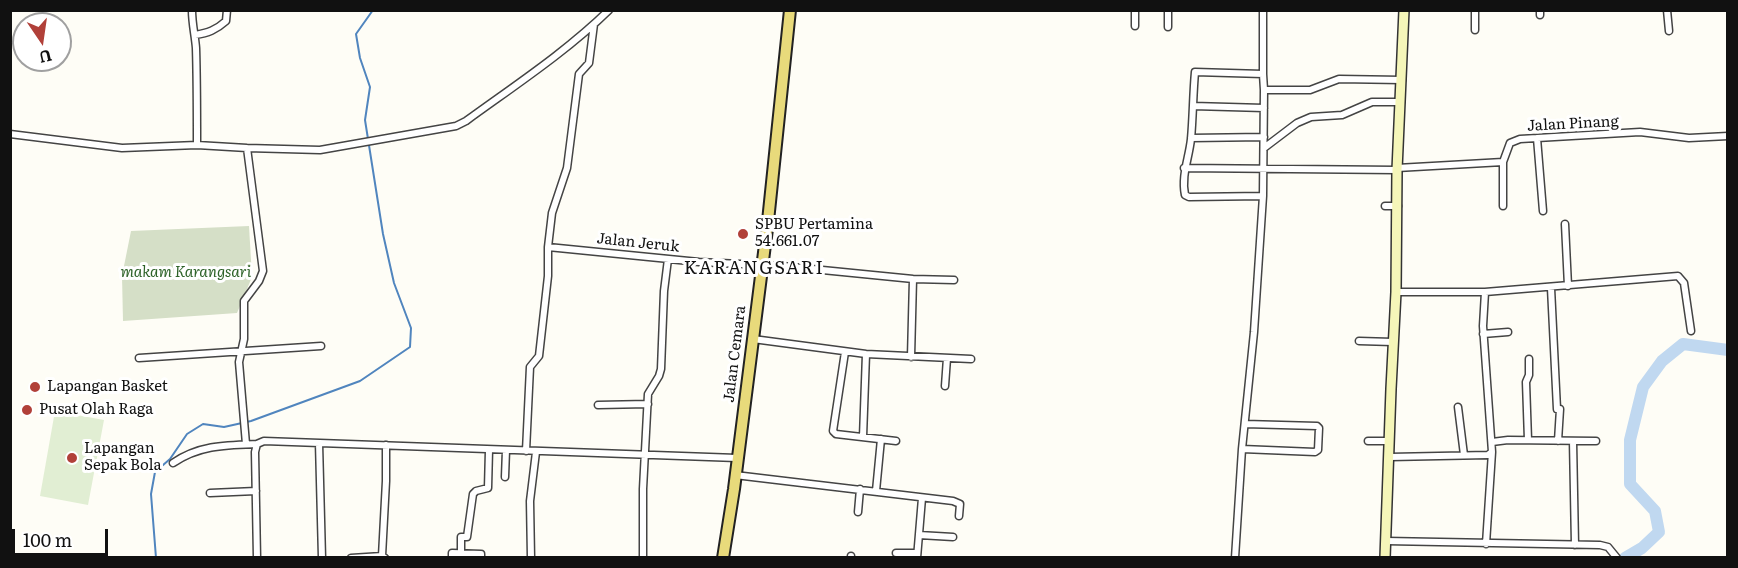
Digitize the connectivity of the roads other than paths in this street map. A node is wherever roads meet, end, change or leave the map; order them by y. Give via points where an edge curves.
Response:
1 (192, 10) edge
2 (227, 10) edge
3 (609, 10) edge
4 (790, 10) edge
5 (1135, 10) edge
6 (1168, 10) edge
7 (1263, 10) edge
8 (1404, 10) edge
9 (1475, 10) edge
10 (1667, 10) edge
11 (594, 24) junction
12 (1135, 26) dead end
13 (1168, 27) dead end
14 (1475, 30) dead end
15 (1669, 31) dead end
16 (195, 35) junction
17 (1263, 74) junction
18 (1402, 80) junction
19 (1264, 90) junction
20 (1402, 102) junction
21 (1193, 106) junction
22 (1264, 108) junction
23 (10, 134) edge
24 (1728, 136) edge
25 (1264, 137) junction
26 (1191, 138) junction
27 (1537, 138) junction
28 (197, 145) junction
29 (247, 148) junction
30 (1263, 148) junction
31 (1503, 162) junction
32 (1184, 168) junction
33 (1263, 168) junction
34 (1397, 169) junction
35 (1263, 196) junction
36 (1385, 206) dead end
37 (1398, 206) junction
38 (1503, 206) dead end
39 (1543, 211) dead end
40 (1565, 224) dead end
41 (548, 246) junction
42 (668, 259) junction
43 (762, 266) junction
44 (913, 279) junction
45 (954, 280) dead end
46 (1568, 286) junction
47 (1551, 288) junction
48 (1396, 292) junction
49 (1485, 292) junction
50 (1691, 331) dead end
51 (1508, 332) dead end
52 (1483, 334) junction
53 (753, 339) junction
54 (1359, 341) dead end
55 (1394, 342) junction
56 (321, 346) dead end
57 (241, 351) junction
58 (845, 352) junction
59 (866, 354) junction
60 (911, 357) junction
61 (139, 358) dead end
62 (947, 358) junction
63 (971, 359) dead end
64 (1529, 359) dead end
65 (945, 386) dead end
66 (648, 404) junction
67 (598, 405) dead end
68 (1458, 407) dead end
69 (1245, 424) junction
70 (863, 438) junction
71 (881, 439) junction
72 (1528, 440) junction
73 (896, 441) dead end
74 (1368, 441) dead end
75 (1390, 441) junction
76 (1558, 441) junction
77 (1573, 441) junction
78 (1596, 441) dead end
79 (1492, 442) junction
80 (320, 443) junction
81 (246, 444) junction
82 (256, 444) junction
83 (386, 445) junction
84 (487, 449) junction
85 (506, 450) junction
86 (1242, 450) junction
87 (526, 451) junction
88 (536, 452) junction
89 (1492, 452) junction
90 (645, 455) junction
91 (1464, 455) junction
92 (1390, 457) junction
93 (737, 458) junction
94 (173, 463) dead end
95 (735, 475) junction
96 (505, 477) dead end
97 (860, 489) junction
98 (256, 491) junction
99 (876, 491) junction
100 (210, 493) dead end
101 (922, 498) junction
102 (858, 512) dead end
103 (959, 516) dead end
104 (919, 535) junction
105 (952, 537) dead end
106 (1386, 541) junction
107 (1486, 544) junction
108 (1575, 545) junction
109 (896, 552) dead end
110 (461, 553) junction
111 (1615, 555) edge
112 (917, 556) edge
113 (383, 557) edge
114 (257, 558) edge
115 (322, 558) edge
116 (351, 558) edge
117 (452, 558) edge
118 (481, 558) edge
119 (531, 558) edge
120 (643, 558) edge
121 (723, 558) edge
122 (1235, 558) edge
123 (1385, 558) edge

1 - 16 street
2 - 16 street via 226,21 219,27
3 - 11 street
4 - 43 main road, Jalan Cemara
5 - 12 street
6 - 13 street
7 - 17 street
8 - 18 main road
9 - 14 street
10 - 15 street
11 - 29 street via 462,124 320,150
11 - 41 street via 589,63 579,74 567,168 552,213
16 - 28 street
17 - 19 street
17 - 21 street via 1195,72
18 - 19 street via 1339,79 1310,90
18 - 20 main road
19 - 22 street
20 - 30 street via 1371,102 1342,115 1311,117
20 - 34 main road
21 - 22 street
21 - 26 street
22 - 25 street
23 - 28 street via 122,148
24 - 27 street, Jalan Pinang via 1689,138 1640,132
25 - 26 street
25 - 30 street
26 - 32 street
27 - 31 street, Jalan Pinang via 1512,141
27 - 39 street
28 - 29 street
29 - 57 street via 263,271 244,301
30 - 33 street
31 - 34 street
31 - 38 street
32 - 33 street
32 - 35 street via 1186,196
33 - 34 street
33 - 35 street
34 - 37 main road
35 - 69 street
36 - 37 street
37 - 48 main road
40 - 46 street
41 - 42 street, Jalan Jeruk
41 - 87 street via 539,356 530,367
42 - 43 street, Jalan Jeruk
42 - 66 street via 661,369 649,391
43 - 44 street, Jalan Jeruk
43 - 53 main road, Jalan Cemara
44 - 45 street, Jalan Jeruk
44 - 60 street
46 - 47 street
46 - 50 street via 1678,276 1684,283
47 - 49 street
47 - 76 street via 1560,410
48 - 49 street
48 - 55 main road
49 - 52 street
51 - 52 street
52 - 79 street
53 - 58 street
53 - 93 main road, Jalan Cemara
54 - 55 street
55 - 75 main road
56 - 57 street
57 - 61 street
57 - 81 street via 238,362
58 - 59 street
58 - 70 street via 832,430
59 - 60 street
59 - 70 street
60 - 62 street
62 - 63 street
62 - 65 street
64 - 72 street
66 - 67 street
66 - 90 street
68 - 91 street
69 - 86 street
69 - 86 street via 1317,426 1318,450
70 - 71 street
71 - 73 street
71 - 99 street
72 - 76 street
72 - 79 street
74 - 75 street
75 - 92 main road
76 - 77 street
77 - 78 street
77 - 108 street
79 - 89 street
80 - 82 street
80 - 83 street
80 - 115 street
81 - 82 street
81 - 94 street via 208,447
82 - 98 street
83 - 84 street
83 - 113 street
84 - 85 street
84 - 110 street via 488,488 473,494 467,537 461,537
85 - 87 street
85 - 96 street
86 - 122 street
87 - 88 street
88 - 90 street
88 - 119 street via 530,501
89 - 91 street
89 - 107 street
90 - 93 street
90 - 120 street
91 - 92 street
92 - 106 main road
93 - 95 main road, Jalan Cemara
95 - 97 street
95 - 121 main road, Jalan Cemara
97 - 99 street
97 - 102 street
98 - 100 street
98 - 114 street
99 - 101 street
101 - 103 street via 958,502
101 - 104 street
104 - 105 street
104 - 112 street
106 - 107 street
106 - 123 main road
107 - 108 street
108 - 111 street via 1608,546
109 - 112 street
110 - 117 street via 452,553
110 - 118 street via 481,554
113 - 116 street

